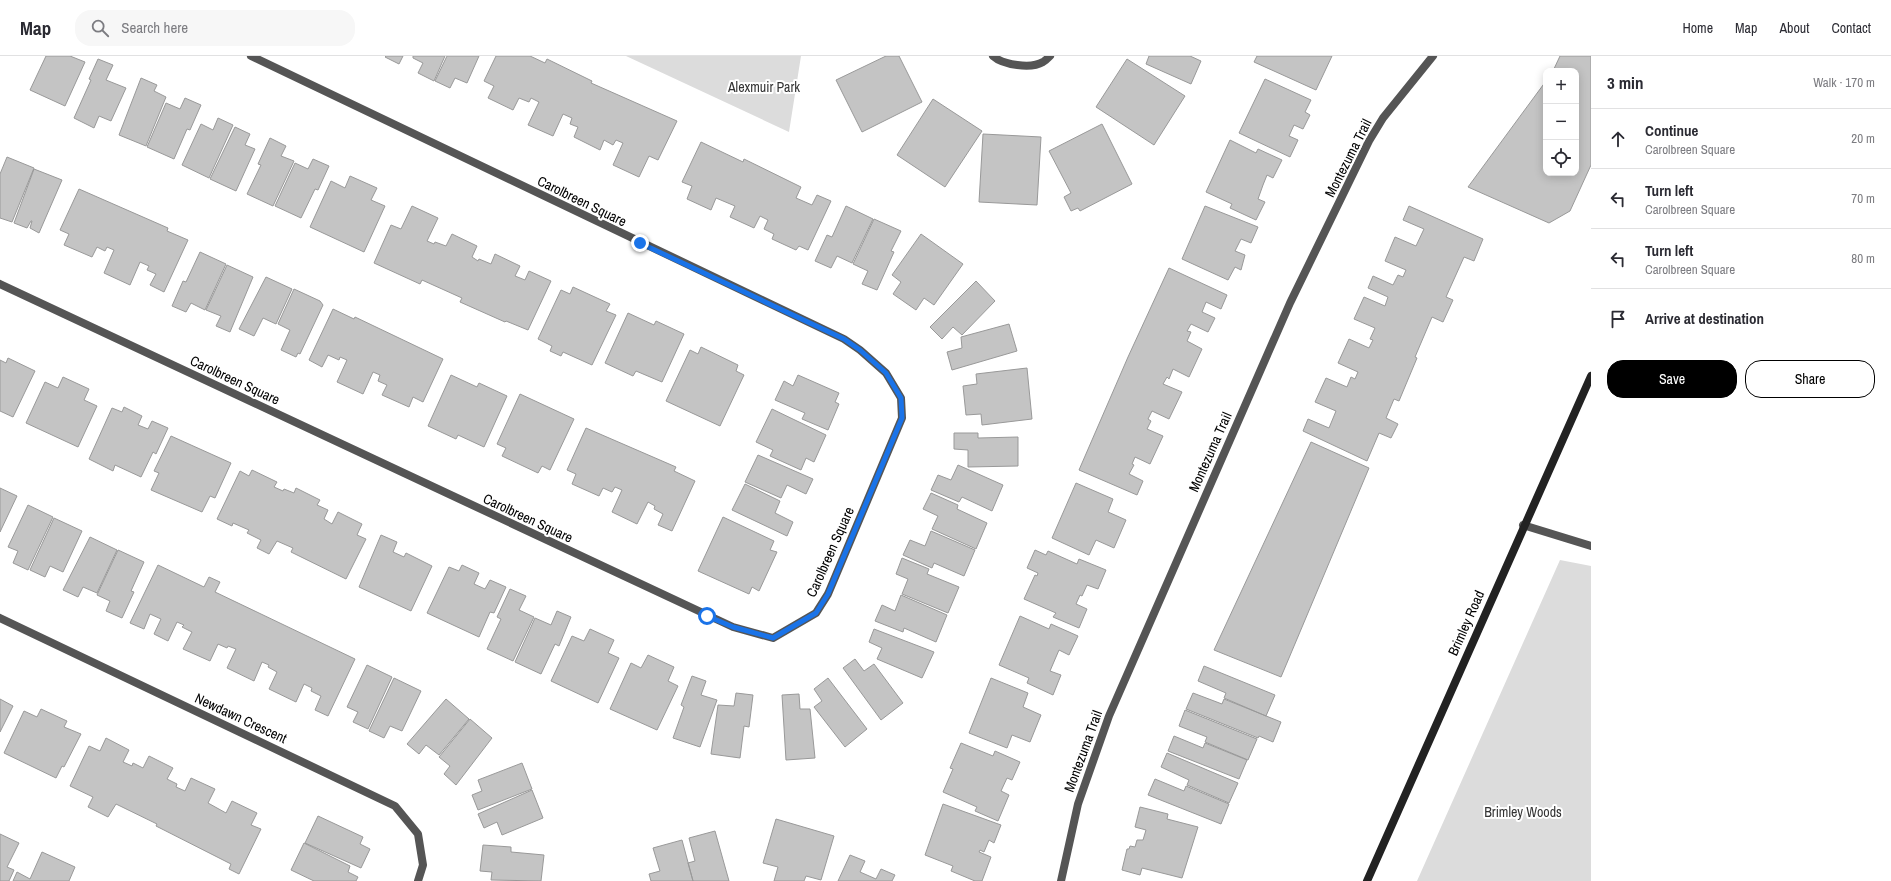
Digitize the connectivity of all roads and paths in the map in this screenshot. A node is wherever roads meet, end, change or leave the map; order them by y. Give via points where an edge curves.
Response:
1 (250, 56) edge
2 (993, 56) edge
3 (1050, 56) edge
4 (1433, 56) edge
5 (0, 284) edge
6 (1591, 376) edge
7 (1524, 525) junction
8 (1591, 546) edge
9 (0, 618) edge
10 (418, 881) edge
11 (1061, 881) edge
12 (1367, 881) edge

1 - 5 street, Carolbreen Square via 844,339 886,373 901,398 902,418 828,594 816,613 773,638 733,627
2 - 3 street via 997,60 1019,66 1042,63
4 - 11 street, Montezuma Trail via 1383,118 1369,141 1290,302 1109,716 1078,804
6 - 7 main road, Brimley Road
7 - 8 street
7 - 12 main road, Brimley Road
9 - 10 street, Newdawn Crescent via 395,806 418,834 422,865

